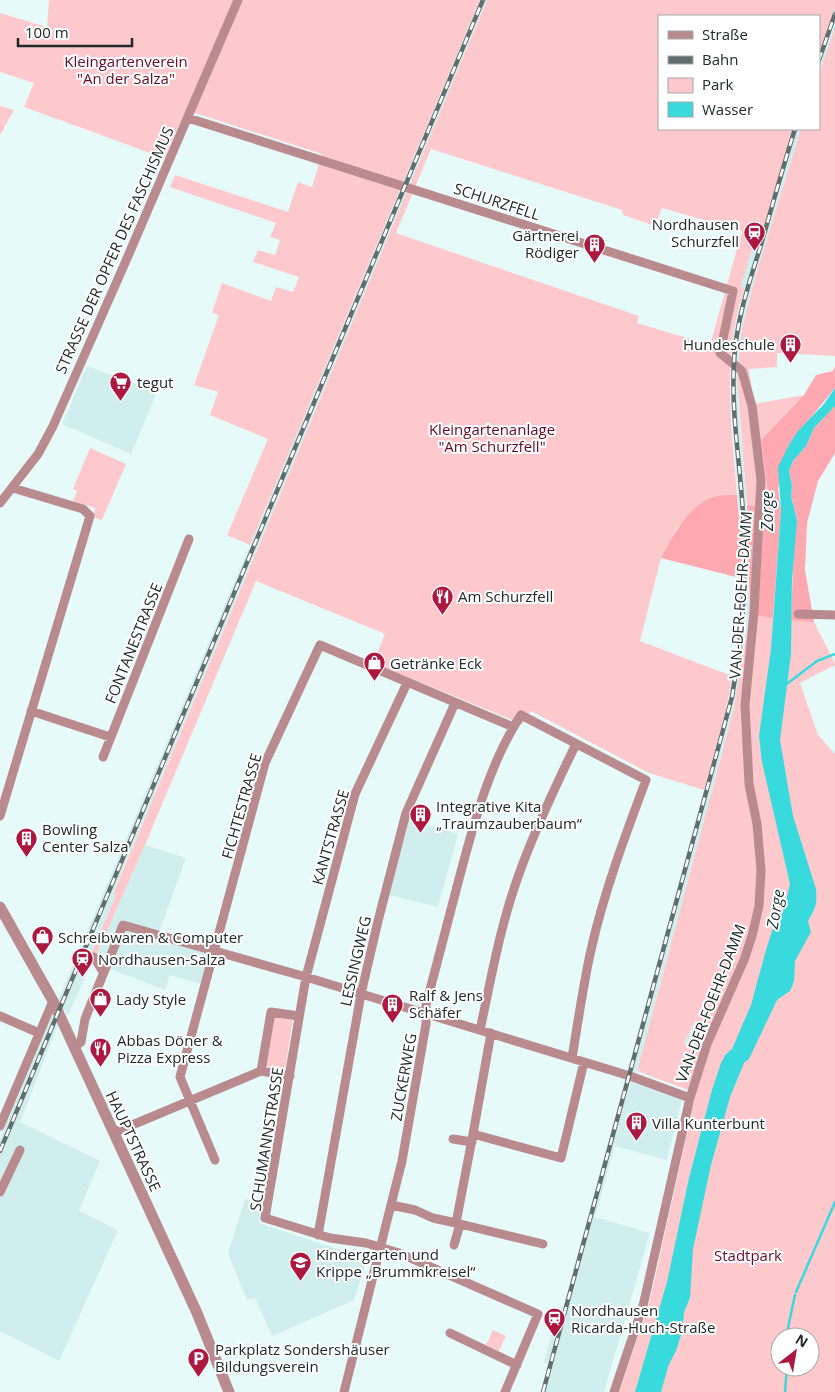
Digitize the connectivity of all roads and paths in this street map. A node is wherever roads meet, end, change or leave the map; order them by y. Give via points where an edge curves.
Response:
1 (238, 0) edge
2 (188, 118) junction
3 (752, 406) joint
4 (13, 488) junction
5 (0, 503) edge
6 (189, 539) dead end
7 (798, 614) dead end
8 (835, 616) edge
9 (407, 683) junction
10 (455, 703) junction
11 (32, 711) junction
12 (513, 727) junction
13 (110, 737) junction
14 (576, 744) junction
15 (103, 756) dead end
16 (0, 816) edge
17 (0, 908) edge
18 (214, 952) junction
19 (94, 957) dead end
20 (103, 972) junction
21 (306, 977) junction
22 (361, 994) junction
23 (53, 1001) junction
24 (425, 1014) junction
25 (0, 1016) edge
26 (299, 1016) junction
27 (85, 1019) junction
28 (480, 1030) junction
29 (67, 1032) junction
30 (40, 1033) junction
31 (491, 1034) junction
32 (74, 1047) junction
33 (572, 1058) junction
34 (584, 1062) junction
35 (261, 1071) junction
36 (290, 1076) junction
37 (690, 1098) junction
38 (189, 1101) junction
39 (0, 1126) edge
40 (113, 1133) junction
41 (453, 1138) dead end
42 (473, 1138) junction
43 (20, 1150) dead end
44 (215, 1160) dead end
45 (0, 1192) edge
46 (391, 1205) junction
47 (458, 1223) junction
48 (318, 1235) junction
49 (542, 1244) dead end
50 (454, 1245) dead end
51 (381, 1247) junction
52 (450, 1332) dead end
53 (517, 1365) junction
54 (229, 1392) edge
55 (344, 1392) edge
56 (505, 1392) edge
57 (614, 1392) edge

1 - 2 street, STRASSE DER OPFER DES FASCHISMUS
2 - 3 street, SCHURZFELL via 733,291 720,353 742,371
2 - 4 street, STRASSE DER OPFER DES FASCHISMUS via 53,426 38,454
3 - 37 street, VAN-DER-FOEHR-DAMM via 761,480 745,705 749,784 761,870 759,906 744,960 707,1044
4 - 5 street, STRASSE DER OPFER DES FASCHISMUS
4 - 11 street via 83,509 90,516
6 - 13 street, FONTANESTRASSE
7 - 8 street
9 - 10 street
9 - 18 street, FICHTESTRASSE via 320,645 265,763
9 - 21 street, KANTSTRASSE via 355,794
10 - 12 street
10 - 22 street, LESSINGWEG via 406,813
11 - 13 street
11 - 16 street
12 - 14 street, ZUCKERWEG via 521,715
12 - 24 street, ZUCKERWEG via 496,760 469,840
13 - 15 street, FONTANESTRASSE
14 - 28 street via 542,816 518,878 494,962
14 - 33 street via 646,780 602,905 583,988
17 - 23 street, HAUPTSTRASSE
18 - 20 street via 123,925
18 - 21 street
18 - 38 street, FICHTESTRASSE via 180,1077
19 - 20 street
20 - 27 street
21 - 22 street
21 - 26 street, SCHUMANNSTRASSE
22 - 24 street
22 - 48 street, LESSINGWEG
23 - 29 street, HAUPTSTRASSE
23 - 30 street
24 - 28 street
24 - 46 street, ZUCKERWEG via 426,1024 404,1151
25 - 30 street
26 - 35 street via 270,1012
26 - 36 street, SCHUMANNSTRASSE
27 - 29 street
27 - 32 street via 81,1042
28 - 31 street
29 - 32 street, HAUPTSTRASSE
30 - 39 street
31 - 33 street
31 - 42 street
32 - 40 street, HAUPTSTRASSE
33 - 34 street
34 - 37 street
34 - 42 street via 561,1158
35 - 36 street
35 - 38 street
36 - 48 street, SCHUMANNSTRASSE via 265,1218
37 - 57 street, VAN-DER-FOEHR-DAMM via 643,1306
38 - 40 street
38 - 44 street, FICHTESTRASSE
40 - 54 street, HAUPTSTRASSE via 197,1313
41 - 42 street
42 - 47 street
43 - 45 street
46 - 47 street
46 - 51 street, ZUCKERWEG
47 - 49 street
47 - 50 street
48 - 51 street, SCHUMANNSTRASSE
51 - 53 street, SCHUMANNSTRASSE via 538,1314
51 - 55 street, ZUCKERWEG
52 - 53 street
53 - 56 street

